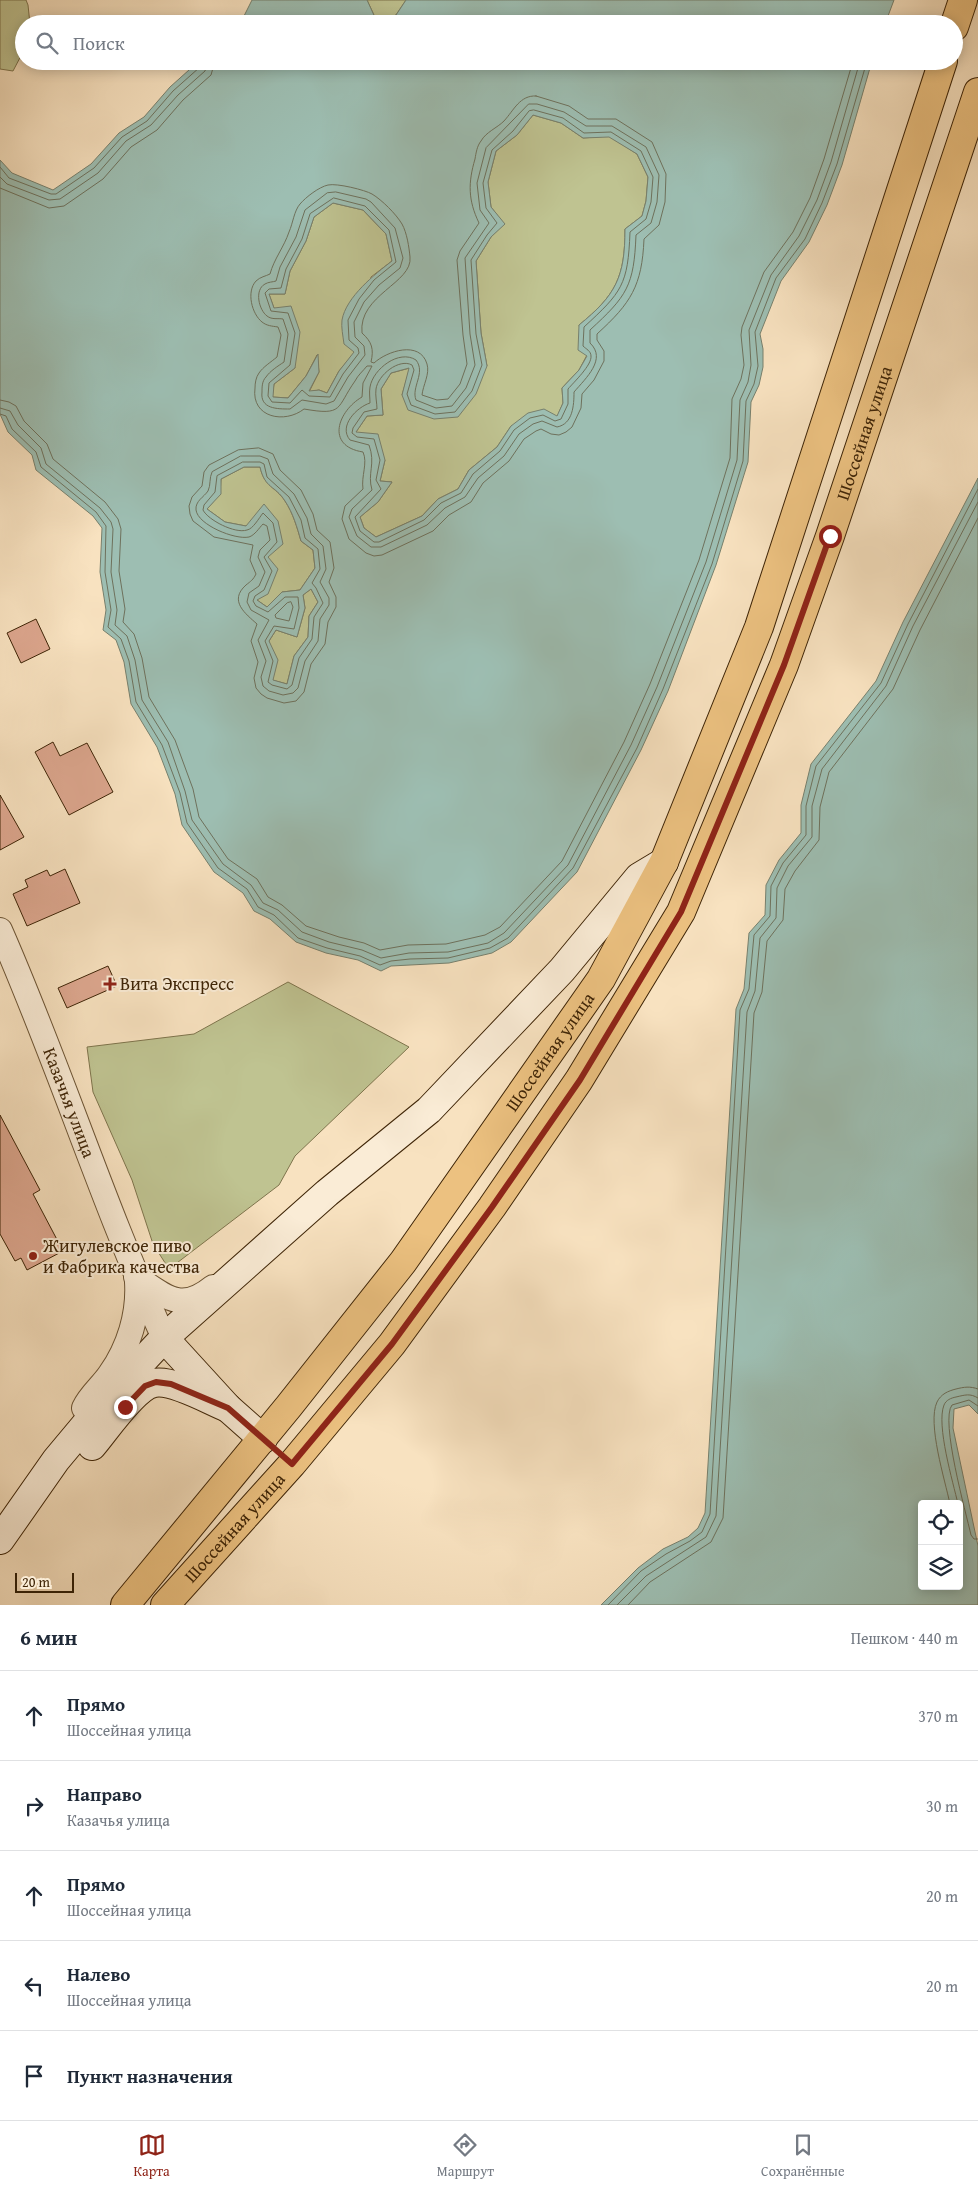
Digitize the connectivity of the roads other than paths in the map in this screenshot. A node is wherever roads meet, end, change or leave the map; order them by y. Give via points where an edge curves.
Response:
1 (963, 0) edge
2 (958, 15) edge
3 (940, 70) edge
4 (978, 92) edge
5 (664, 862) junction
6 (0, 930) edge
7 (327, 1193) junction
8 (136, 1277) junction
9 (164, 1338) junction
10 (228, 1408) junction
11 (263, 1439) junction
12 (67, 1447) junction
13 (292, 1464) junction
14 (20, 1511) junction
15 (0, 1540) edge
16 (125, 1605) edge
17 (165, 1605) edge

1 - 2 main road
3 - 5 main road, Шоссейная улица via 759,626
4 - 13 main road, Шоссейная улица via 788,656 681,912 580,1080 492,1207 392,1344
5 - 7 main road via 639,877 562,970 429,1110
5 - 11 main road, Шоссейная улица via 601,979 513,1106 403,1262
6 - 8 street, Казачья улица
7 - 8 street via 202,1296 191,1301 166,1297
7 - 9 main road
8 - 9 street, Казачья улица
8 - 12 street, Казачья улица via 136,1309 124,1351 110,1375 87,1402
9 - 10 main road, Казачья улица
9 - 12 main road
10 - 11 main road, Казачья улица
10 - 14 main road via 171,1384 156,1382 145,1386 80,1460
11 - 13 main road, Казачья улица
11 - 16 main road, Шоссейная улица
12 - 14 main road
13 - 17 main road, Шоссейная улица
14 - 15 main road

